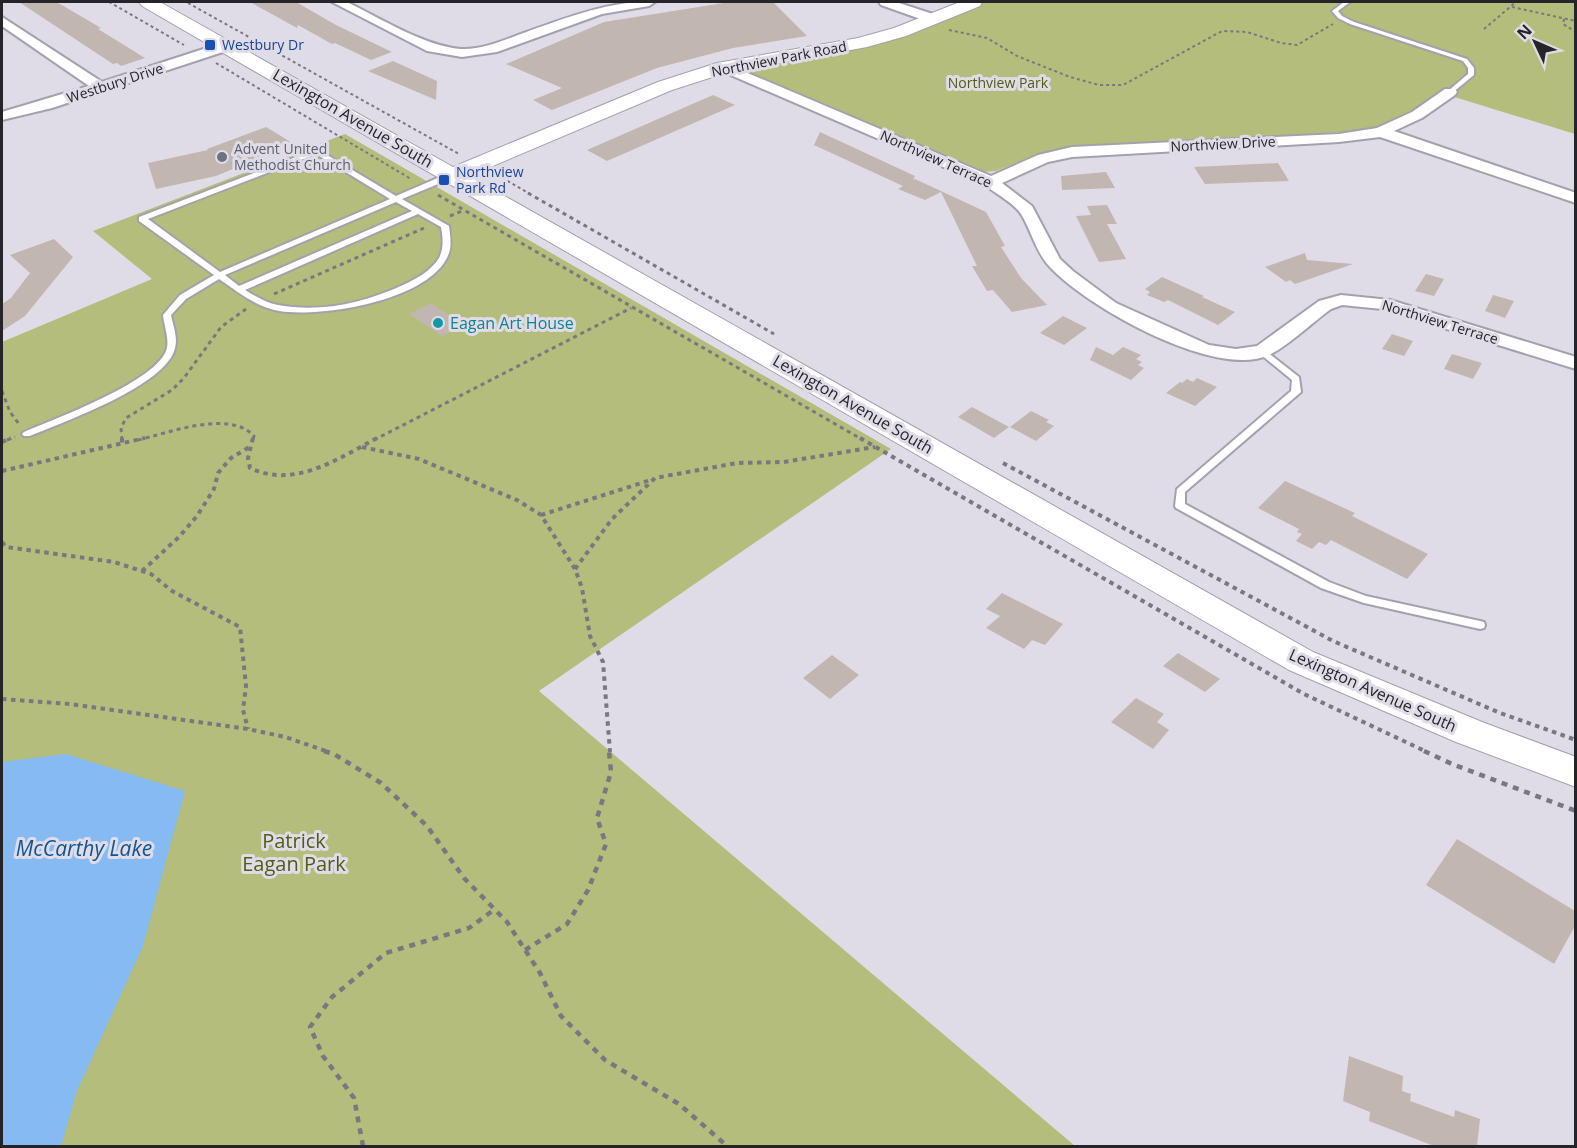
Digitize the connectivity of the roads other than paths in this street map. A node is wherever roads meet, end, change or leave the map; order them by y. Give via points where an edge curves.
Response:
1 (148, 2) edge
2 (338, 2) edge
3 (577, 2) edge
4 (649, 2) edge
5 (885, 2) edge
6 (974, 2) edge
7 (1347, 2) edge
8 (599, 11) junction
9 (930, 21) junction
10 (5, 27) edge
11 (227, 46) junction
12 (724, 67) junction
13 (101, 87) junction
14 (1450, 92) joint
15 (2, 116) edge
16 (1381, 132) junction
17 (452, 175) junction
18 (991, 182) junction
19 (1575, 198) edge
20 (396, 199) junction
21 (418, 211) junction
22 (219, 275) junction
23 (238, 289) junction
24 (1262, 351) junction
25 (1575, 363) edge
26 (27, 434) road end
27 (1480, 625) dead end
28 (1575, 772) edge

1 - 11 street, Lexington Avenue South
2 - 8 street via 432,48 462,53 492,49
3 - 8 street
4 - 8 street
5 - 9 street
6 - 9 street, Northview Park Road
7 - 14 lane via 1335,11 1352,23 1464,60 1472,75
9 - 12 street, Northview Park Road via 860,43
10 - 13 street
11 - 13 street, Westbury Drive
11 - 17 street, Lexington Avenue South
12 - 17 street, Northview Park Road via 665,86
12 - 18 street, Northview Terrace
13 - 15 street, Westbury Drive
14 - 16 street, Northview Drive via 1417,115
16 - 18 street, Northview Drive via 1339,138 1072,152 1043,159
16 - 19 street
17 - 20 lane
17 - 28 street, Lexington Avenue South via 1301,661
18 - 24 street, Northview Terrace via 1026,209 1053,261 1110,307 1204,350 1236,355
20 - 21 lane
20 - 22 lane
20 - 22 lane via 317,151 142,219
21 - 23 lane
21 - 23 lane via 445,226 448,243 443,258 427,276 398,291 338,309 306,310 277,308
22 - 23 lane
22 - 26 lane via 183,297 167,315 171,348 162,366 139,383
24 - 25 street, Northview Terrace via 1325,305 1341,300 1384,304
24 - 27 lane via 1296,379 1296,392 1180,491 1180,506 1325,585 1364,599

